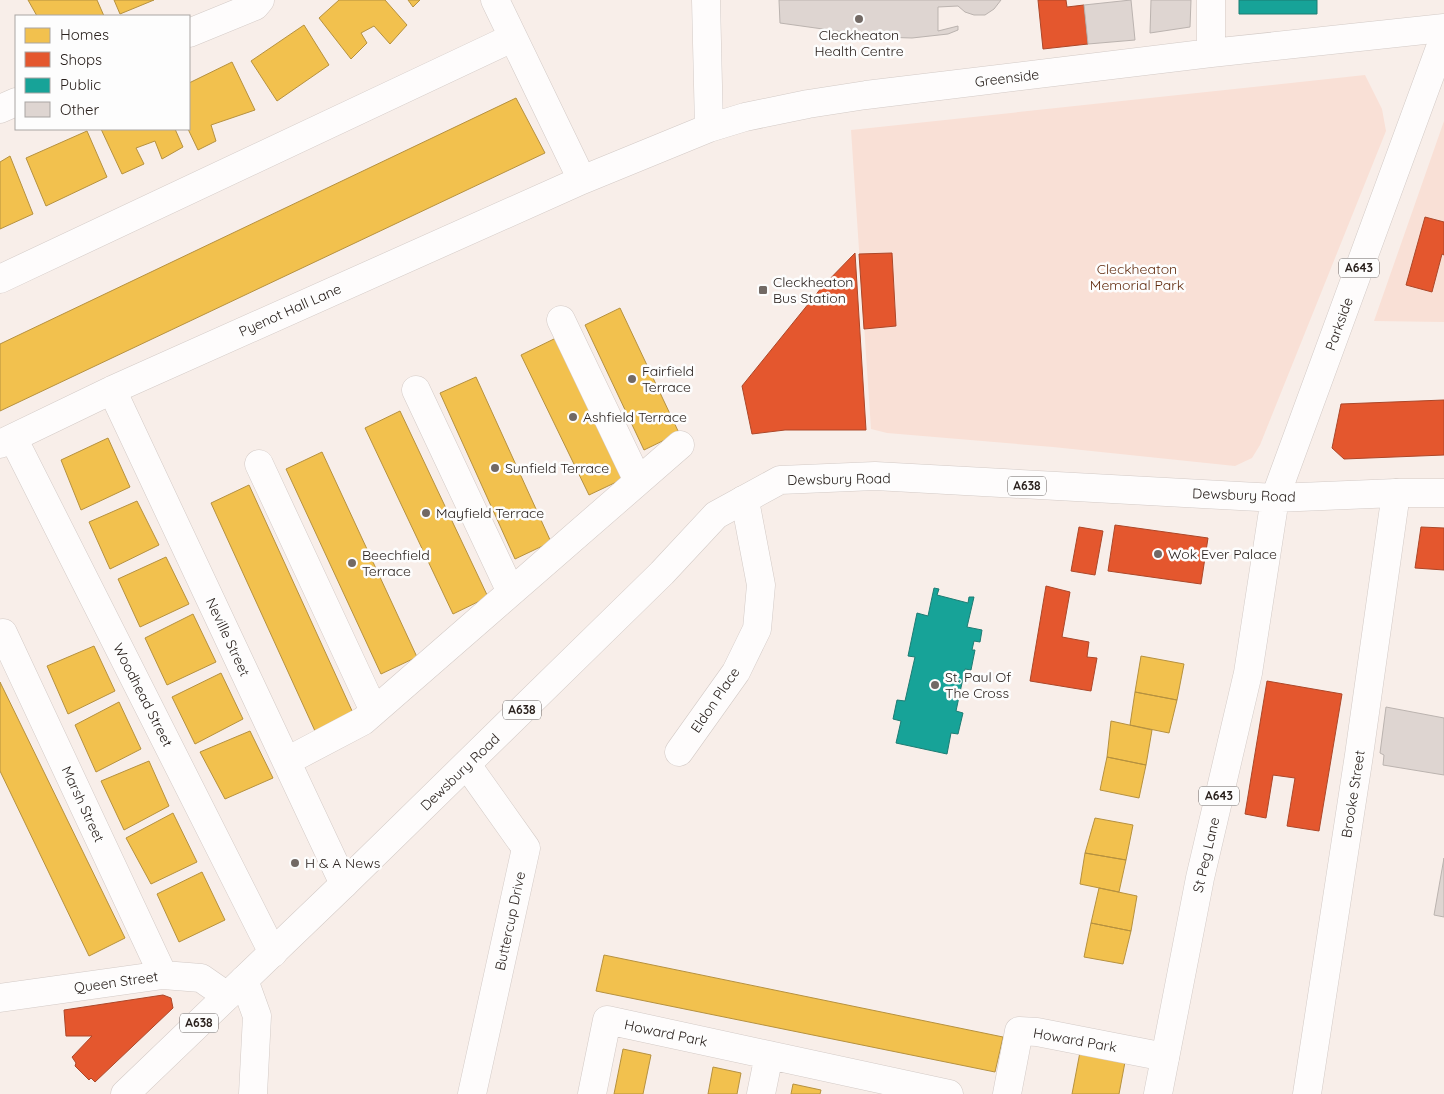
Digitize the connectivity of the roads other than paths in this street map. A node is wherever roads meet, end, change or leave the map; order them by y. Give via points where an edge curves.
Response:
1 (260, 0) edge
2 (495, 0) edge
3 (706, 0) edge
4 (1211, 0) edge
5 (1444, 28) edge
6 (190, 33) edge
7 (1444, 37) edge
8 (512, 38) junction
9 (1211, 53) junction
10 (15, 102) edge
11 (0, 109) edge
12 (709, 128) junction
13 (582, 180) junction
14 (0, 279) edge
15 (561, 320) dead end
16 (112, 390) junction
17 (416, 390) dead end
18 (6, 441) edge
19 (680, 446) dead end
20 (259, 464) dead end
21 (638, 481) junction
22 (1396, 493) junction
23 (1444, 493) edge
24 (1275, 498) junction
25 (743, 500) junction
26 (511, 592) junction
27 (3, 633) dead end
28 (374, 711) junction
29 (679, 752) dead end
30 (286, 761) junction
31 (466, 765) junction
32 (344, 884) junction
33 (273, 953) junction
34 (163, 975) junction
35 (236, 988) junction
36 (0, 998) edge
37 (769, 1055) junction
38 (1165, 1057) junction
39 (126, 1094) edge
40 (253, 1094) edge
41 (472, 1094) edge
42 (592, 1094) edge
43 (761, 1094) edge
44 (949, 1094) edge
45 (1006, 1094) edge
46 (1158, 1094) edge
47 (1307, 1094) edge

1 - 6 street via 255,6
2 - 8 street
3 - 12 street
4 - 9 street
5 - 9 street, Greenside
7 - 24 street, Parkside / A643
8 - 13 street
8 - 14 street
9 - 12 street, Greenside via 866,95 745,117
10 - 11 street
12 - 13 street, Greenside
13 - 16 street, Pyenot Hall Lane
15 - 21 street
16 - 18 street, Pyenot Hall Lane
16 - 30 street, Neville Street
17 - 26 street
18 - 33 street, Woodhead Street
19 - 21 street
20 - 28 street
21 - 26 street
22 - 23 street, Dewsbury Road / A638
22 - 24 street, Dewsbury Road / A638
22 - 47 street, Brooke Street
24 - 25 street, Dewsbury Road / A638 via 875,476 780,480
24 - 38 street, St Peg Lane / A643 via 1248,672 1200,878
25 - 29 street, Eldon Place via 761,586 757,629 736,672
25 - 31 street, Dewsbury Road / A638 via 716,515 662,573
26 - 28 street
27 - 34 street, Marsh Street
28 - 30 street via 363,721
30 - 32 street, Neville Street
31 - 32 street, Dewsbury Road / A638
31 - 41 street, Buttercup Drive via 526,848
32 - 33 street, Dewsbury Road / A638
33 - 35 street, A638
34 - 35 street, Queen Street via 200,978
34 - 36 street, Queen Street
35 - 39 street, A638
35 - 40 street via 257,1016
37 - 42 street, Howard Park via 608,1020
37 - 43 street
37 - 44 street, Howard Park
38 - 45 street, Howard Park via 1019,1031
38 - 46 street, St Peg Lane / A643

